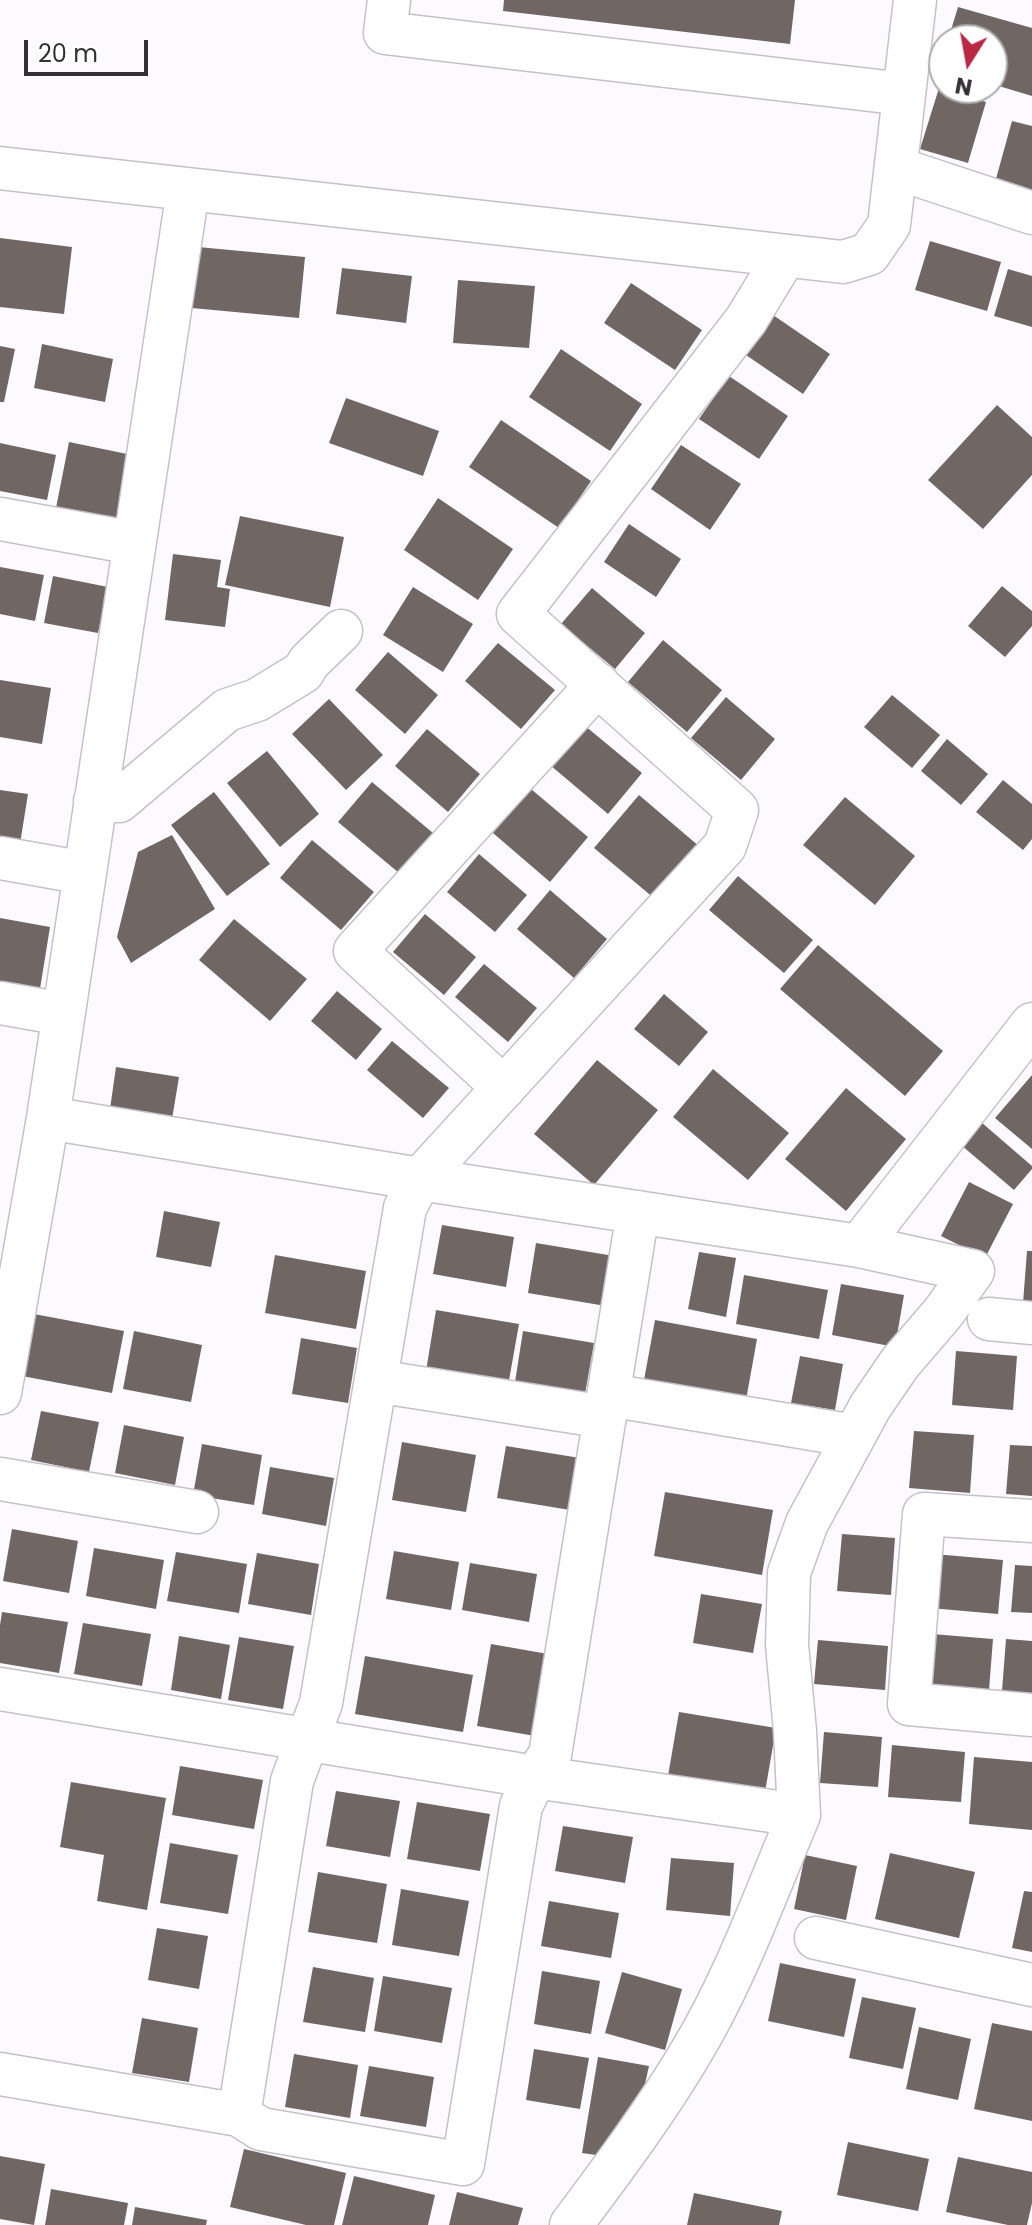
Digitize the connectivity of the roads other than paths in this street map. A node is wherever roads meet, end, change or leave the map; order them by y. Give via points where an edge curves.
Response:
1 (389, 0) edge
2 (915, 0) edge
3 (904, 94) junction
4 (0, 168) edge
5 (896, 168) junction
6 (188, 190) junction
7 (1032, 213) edge
8 (785, 256) junction
9 (0, 519) edge
10 (134, 543) junction
11 (341, 631) dead end
12 (598, 684) junction
13 (95, 801) junction
14 (0, 858) edge
15 (85, 873) junction
16 (0, 1003) edge
17 (63, 1014) junction
18 (1032, 1024) edge
19 (504, 1088) junction
20 (48, 1118) junction
21 (420, 1179) junction
22 (638, 1212) junction
23 (14, 1229) edge
24 (859, 1246) junction
25 (989, 1319) dead end
26 (1032, 1323) edge
27 (2, 1368) edge
28 (376, 1381) junction
29 (607, 1406) junction
30 (854, 1436) junction
31 (0, 1479) edge
32 (197, 1512) dead end
33 (1032, 1521) edge
34 (0, 1689) edge
35 (1032, 1715) edge
36 (308, 1739) junction
37 (535, 1777) junction
38 (799, 1815) junction
39 (816, 1938) dead end
40 (1032, 1985) edge
41 (0, 2074) edge
42 (239, 2115) junction
43 (571, 2225) edge

1 - 3 street via 385,33
2 - 3 street
3 - 5 street
4 - 6 street
5 - 7 street
5 - 8 street via 889,225 869,254 843,262
6 - 8 street
6 - 10 street
8 - 12 street via 746,320 518,614
9 - 10 street
10 - 13 street
11 - 13 street via 303,672 257,700 227,710 119,801
12 - 19 street via 737,810 725,846
12 - 19 street via 355,951
13 - 15 street
14 - 15 street
15 - 17 street
16 - 17 street
17 - 20 street
18 - 24 street
19 - 21 street
20 - 21 street
20 - 23 street
21 - 22 street
21 - 28 street via 405,1208
22 - 24 street
22 - 29 street
23 - 27 street
24 - 30 street via 973,1271 900,1363
25 - 26 street
28 - 29 street
28 - 36 street via 321,1703
29 - 30 street
29 - 37 street via 550,1755
30 - 38 street via 807,1523 789,1573 787,1645
31 - 32 street
33 - 35 street via 924,1514 909,1704
34 - 36 street
36 - 37 street
36 - 42 street via 292,1781
37 - 38 street
37 - 42 street via 521,1806 463,2164 261,2129
38 - 43 street via 731,1977 691,2054
39 - 40 street
41 - 42 street

